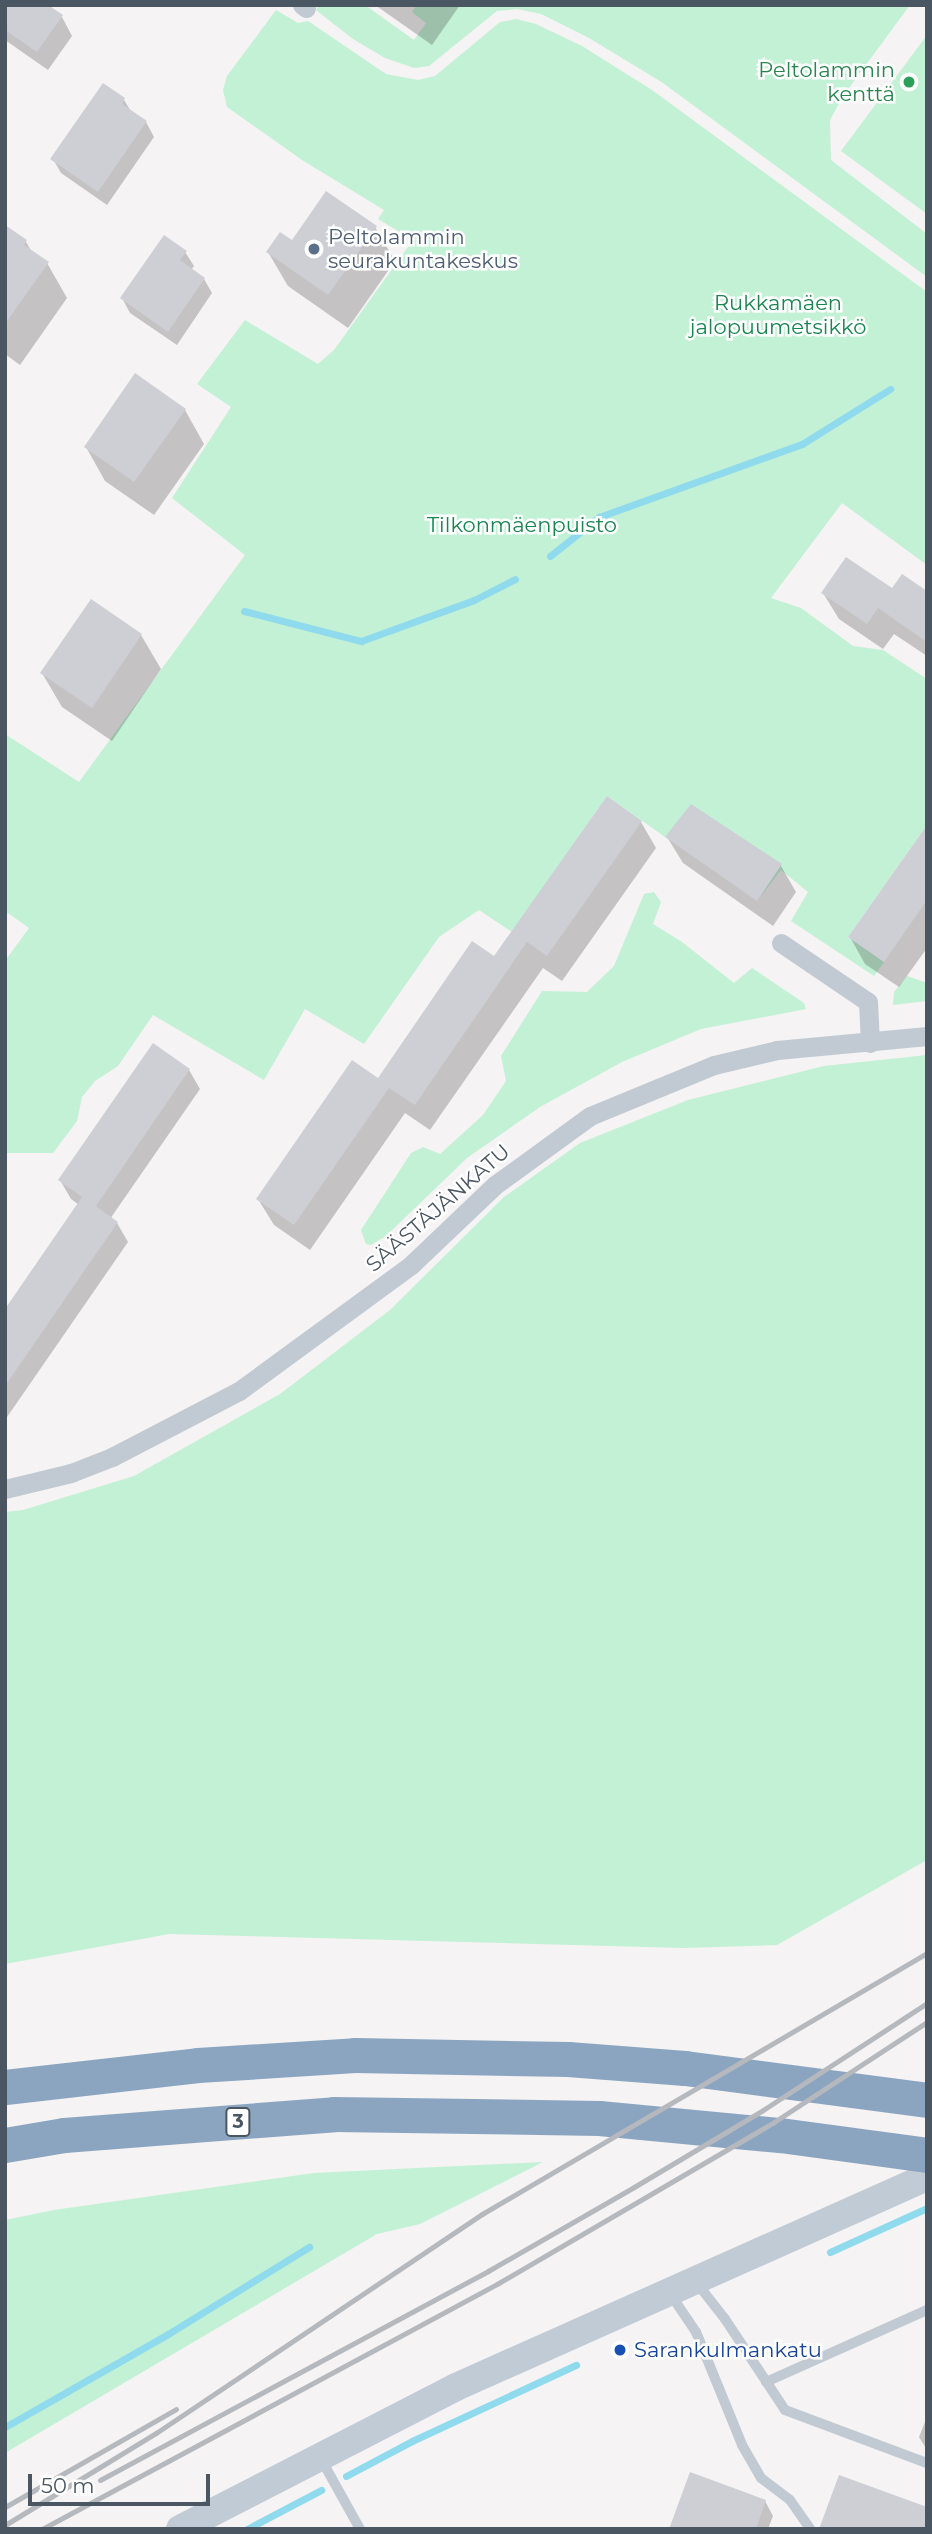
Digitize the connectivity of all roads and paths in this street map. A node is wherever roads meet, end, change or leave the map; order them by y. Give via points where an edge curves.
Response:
1 (781, 943) dead end
2 (927, 1037) edge
3 (870, 1043) junction
4 (5, 1489) edge
5 (5, 2063) edge
6 (198, 2065) junction
7 (5, 2087) edge
8 (927, 2099) edge
9 (5, 2145) edge
10 (927, 2155) edge
11 (927, 2178) edge
12 (683, 2288) junction
13 (927, 2310) edge
14 (766, 2382) junction
15 (319, 2456) junction
16 (927, 2463) edge
17 (180, 2529) edge
18 (360, 2529) edge
19 (810, 2529) edge

1 - 3 street via 868,1002
2 - 3 street, SÄÄSTÄJÄNKATU
3 - 4 street, SÄÄSTÄJÄNKATU via 777,1050 714,1065 590,1116 495,1185 411,1265 239,1391 112,1457 71,1473
5 - 6 highway
6 - 7 highway
6 - 8 highway via 355,2055 568,2059 684,2068
9 - 10 highway, 3 via 334,2114 600,2118
11 - 12 main road
12 - 14 lane
12 - 15 main road via 456,2387
12 - 19 lane via 742,2445 761,2478 790,2500
13 - 14 lane
14 - 16 lane via 785,2410
15 - 17 main road
15 - 18 lane

